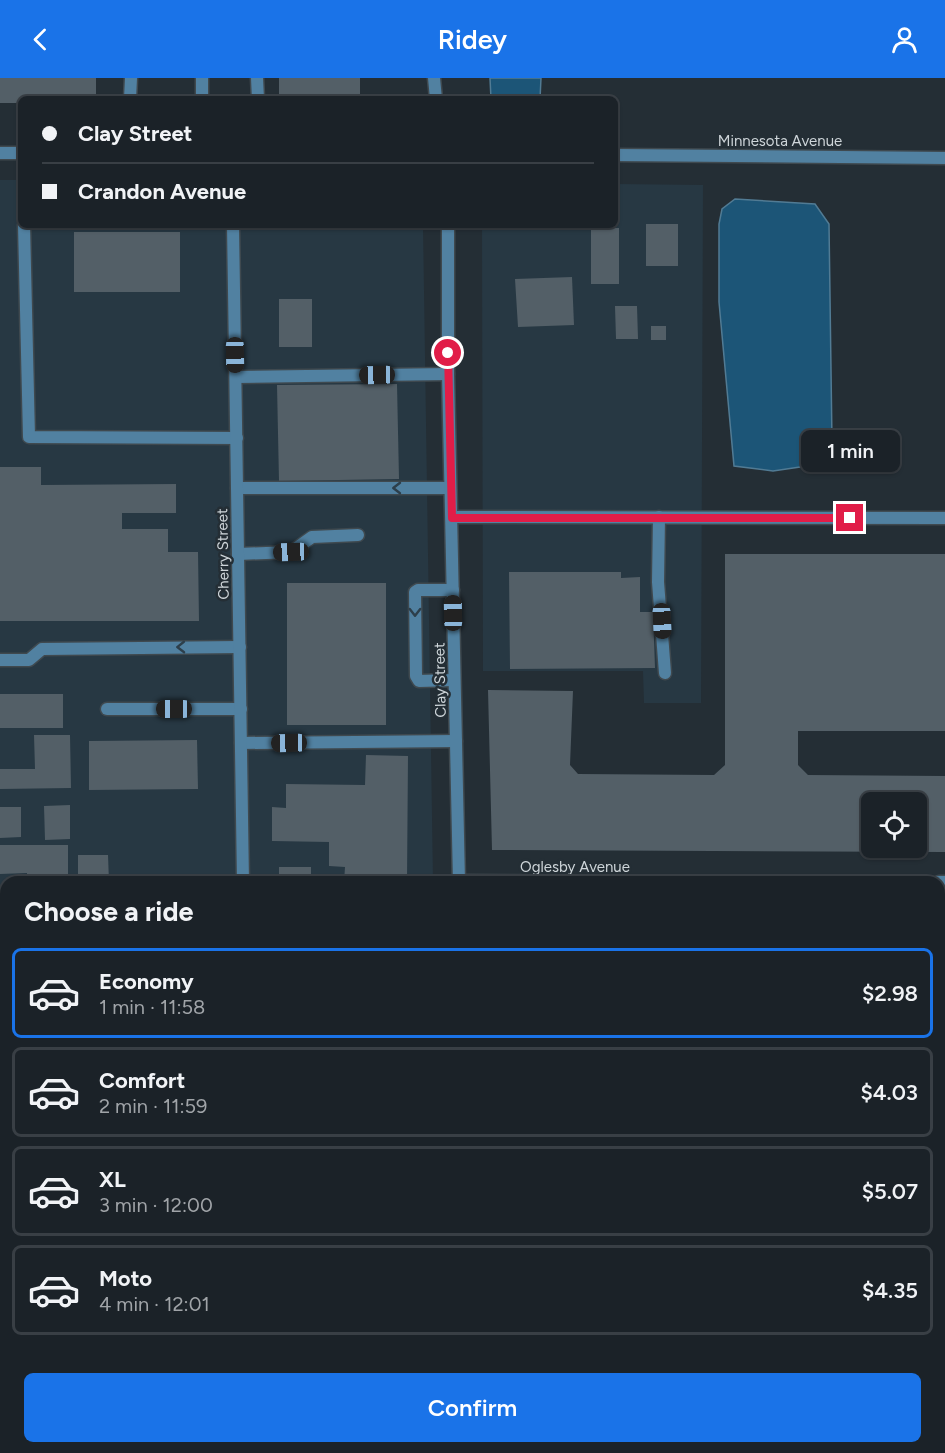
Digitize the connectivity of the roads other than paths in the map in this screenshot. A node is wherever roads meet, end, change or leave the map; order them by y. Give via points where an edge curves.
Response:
1 (131, 78) edge
2 (202, 78) edge
3 (257, 78) edge
4 (434, 78) edge
5 (130, 96) edge
6 (202, 96) edge
7 (258, 96) edge
8 (436, 96) edge
9 (0, 153) edge
10 (18, 153) edge
11 (618, 155) edge
12 (945, 158) edge
13 (24, 228) edge
14 (233, 228) edge
15 (448, 228) edge
16 (448, 374) junction
17 (236, 377) junction
18 (237, 438) junction
19 (237, 488) junction
20 (450, 488) junction
21 (452, 518) junction
22 (659, 518) junction
23 (945, 518) edge
24 (358, 535) dead end
25 (238, 554) junction
26 (453, 590) junction
27 (240, 647) junction
28 (0, 660) edge
29 (665, 673) dead end
30 (454, 680) junction
31 (107, 709) dead end
32 (241, 709) junction
33 (456, 741) junction
34 (241, 743) junction
35 (243, 876) edge
36 (459, 876) edge

1 - 5 street
2 - 6 street
3 - 7 street
4 - 8 street
9 - 10 street
11 - 12 street, Minnesota Avenue
13 - 18 street via 29,437
14 - 17 street, Cherry Street
15 - 16 street, Clay Street
16 - 17 street
16 - 20 street, Clay Street
17 - 18 street, Cherry Street
18 - 19 street, Cherry Street
20 -> 19 street
19 - 25 street, Cherry Street
20 - 21 street, Clay Street
21 - 22 street
21 - 26 street, Clay Street
22 - 23 street
22 - 29 street via 658,582
24 - 25 street via 312,537 291,552
25 - 27 street, Cherry Street
26 - 30 street, Clay Street
26 -> 30 street via 415,592 416,676 419,681
27 -> 28 street via 42,650 29,660
27 - 32 street, Cherry Street
30 - 33 street, Clay Street
31 - 32 street
32 - 34 street, Cherry Street
33 - 34 street
33 - 36 street, Clay Street
34 - 35 street, Cherry Street

